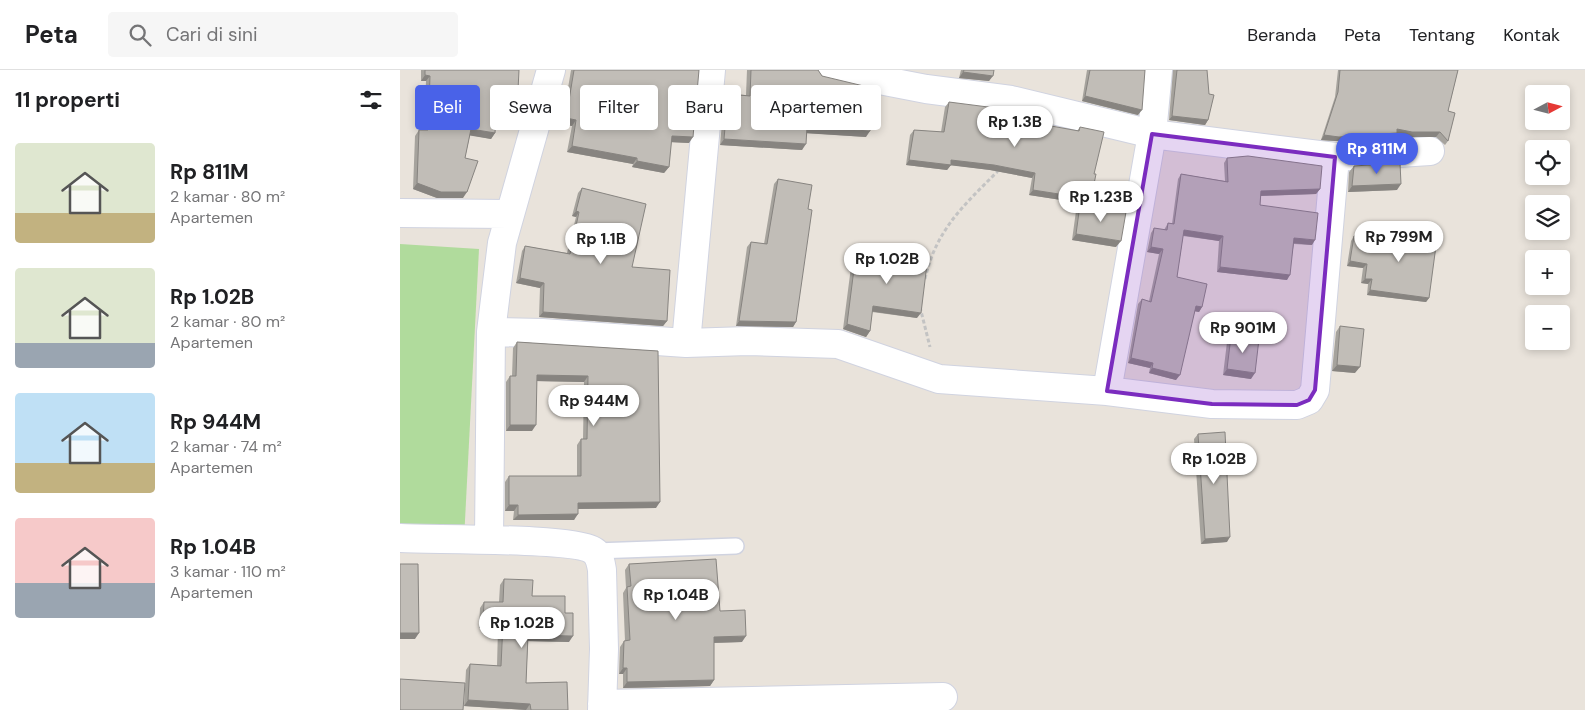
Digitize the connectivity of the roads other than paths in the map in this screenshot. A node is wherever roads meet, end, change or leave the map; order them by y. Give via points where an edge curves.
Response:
1 (551, 70) edge
2 (711, 70) edge
3 (828, 70) edge
4 (1158, 70) edge
5 (930, 80) edge
6 (1152, 134) junction
7 (1430, 151) dead end
8 (1335, 157) junction
9 (400, 213) edge
10 (508, 214) junction
11 (491, 332) junction
12 (686, 343) junction
13 (1107, 391) junction
14 (400, 538) edge
15 (489, 539) junction
16 (736, 546) dead end
17 (594, 551) junction
18 (943, 696) dead end
19 (602, 707) edge

1 - 10 street via 529,154
2 - 12 street
3 - 5 street
4 - 6 street
5 - 6 street
6 - 8 street
6 - 13 street
7 - 8 street
8 - 13 street via 1315,390 1309,400 1297,406 1212,404
9 - 10 street
10 - 11 street
11 - 12 street
11 - 15 street
12 - 13 street via 838,344 939,379
14 - 15 street
15 - 17 street via 575,544
16 - 17 lane
17 - 19 street via 602,570
18 - 19 street

